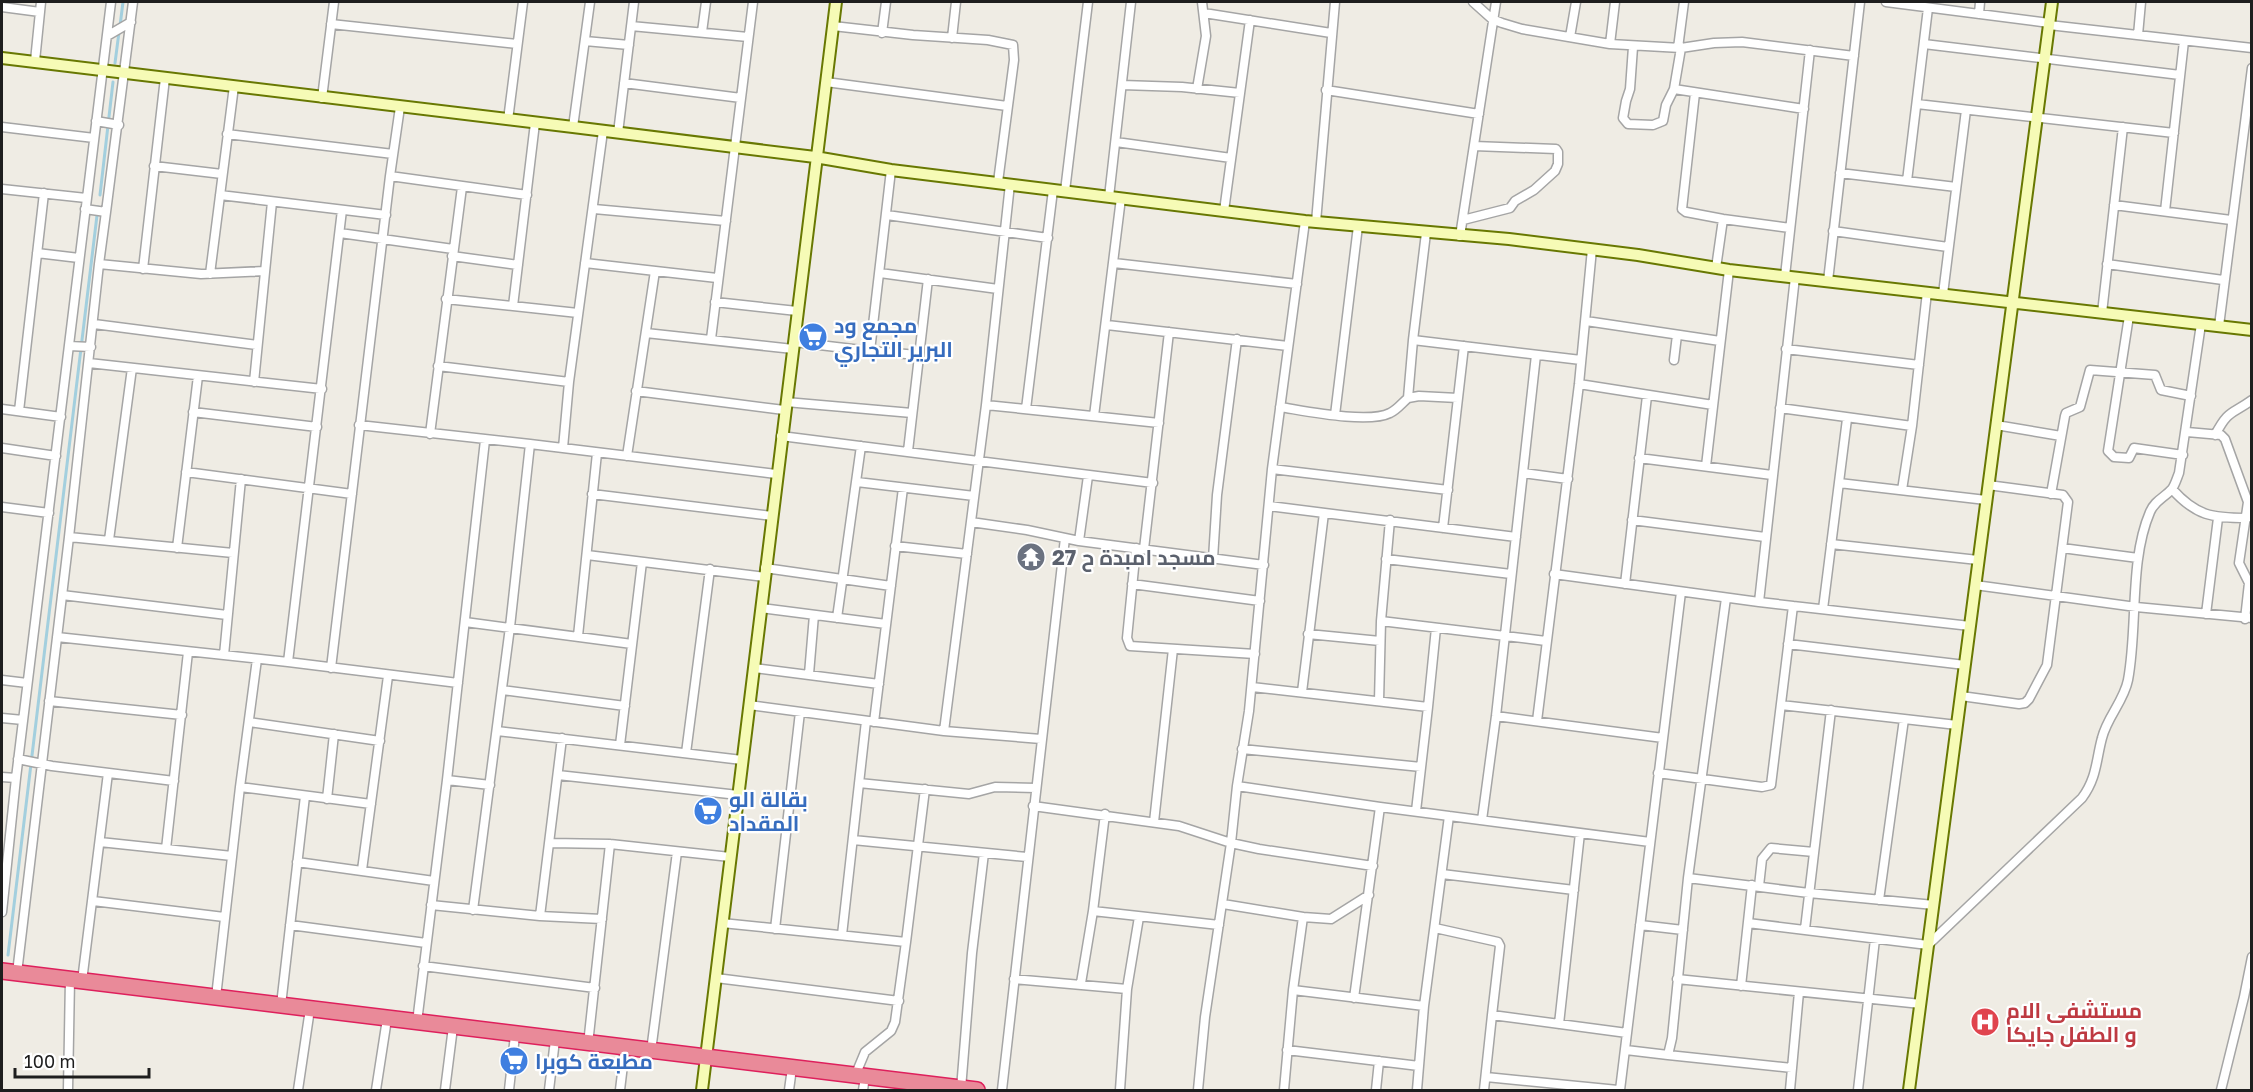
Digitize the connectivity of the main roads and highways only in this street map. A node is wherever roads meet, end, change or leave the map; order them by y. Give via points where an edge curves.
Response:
1 (9, 972) edge
2 (861, 1081) edge
3 (937, 1088) edge
4 (977, 1090) edge

1 - 2 highway via 792,1068
2 - 3 highway
3 - 4 highway

